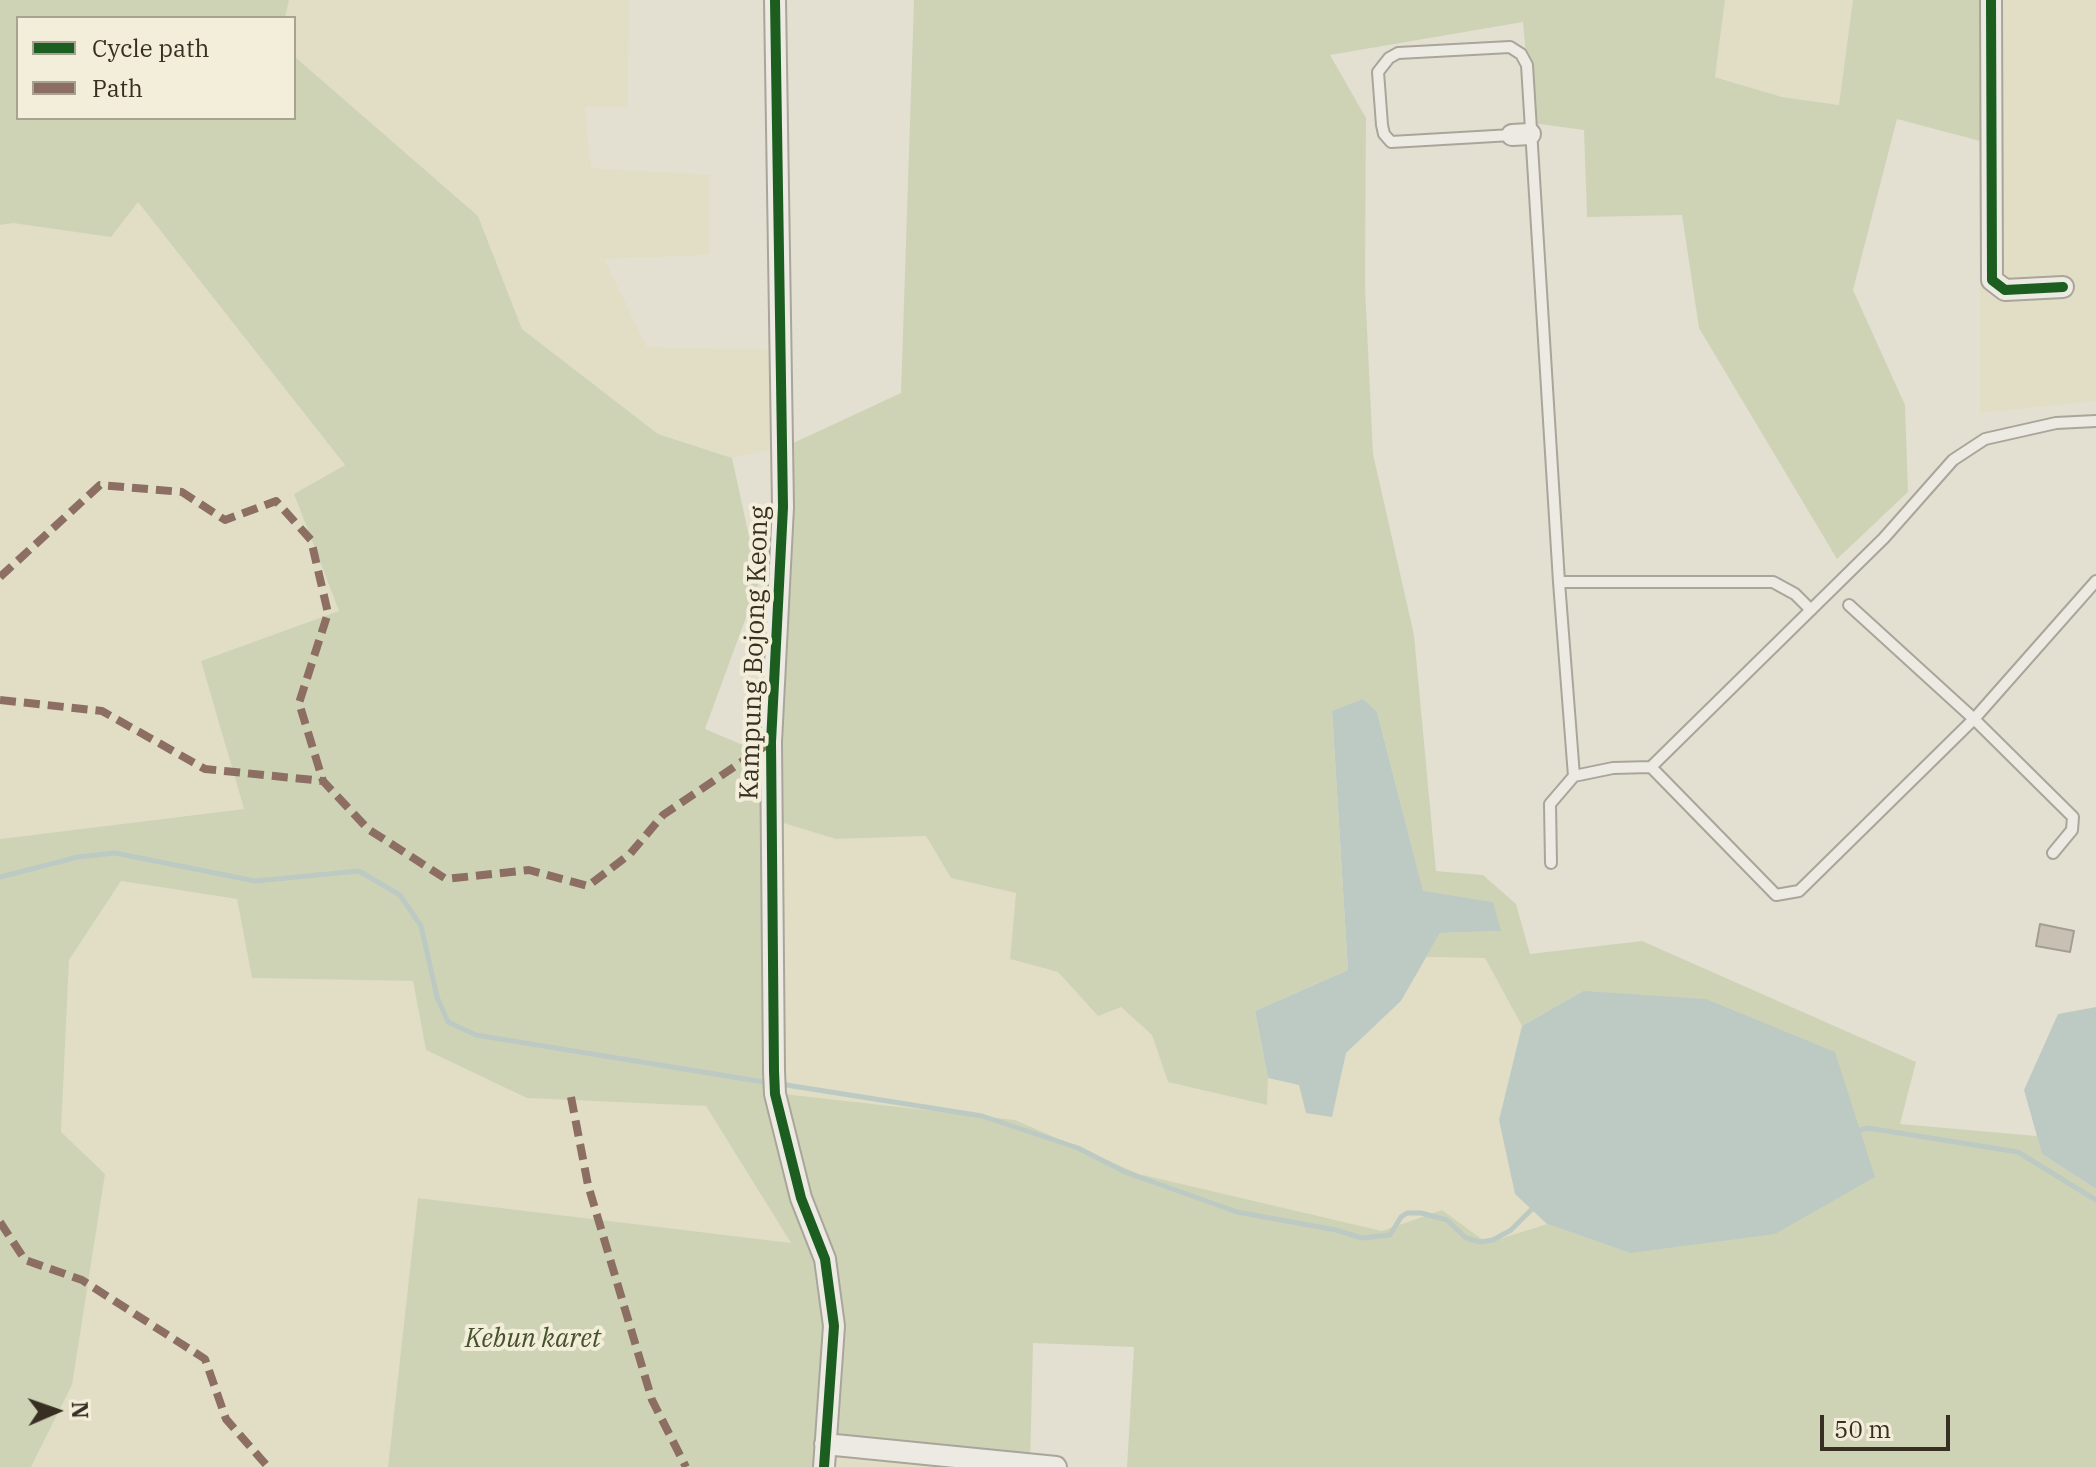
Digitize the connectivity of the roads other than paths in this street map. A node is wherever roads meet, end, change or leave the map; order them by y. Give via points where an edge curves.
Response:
1 (775, 0) edge
2 (1991, 0) edge
3 (1521, 135) junction
4 (2063, 287) dead end
5 (2096, 421) edge
6 (2096, 581) edge
7 (1559, 582) junction
8 (1849, 605) dead end
9 (1811, 610) junction
10 (1974, 719) junction
11 (1651, 767) junction
12 (1574, 776) junction
13 (2053, 853) dead end
14 (1551, 863) dead end
15 (825, 1444) junction
16 (824, 1467) edge
17 (1056, 1467) edge

1 - 15 street, Kampung Bojong Keong via 783,507 771,742 774,1071 801,1198 825,1259 834,1326
2 - 4 street via 1992,280 2005,290
3 - 3 lane via 1527,65 1510,47 1398,53 1378,72 1382,125 1391,142
3 - 7 lane
5 - 9 lane via 2056,423 1985,439 1953,460
6 - 10 lane
7 - 9 lane via 1773,582
7 - 12 lane
8 - 10 lane
9 - 11 lane
10 - 11 lane via 1799,891 1776,895
10 - 13 lane via 2073,817 2072,830
11 - 12 lane
12 - 14 lane via 1550,804
15 - 16 street, Kampung Bojong Keong
15 - 17 street

